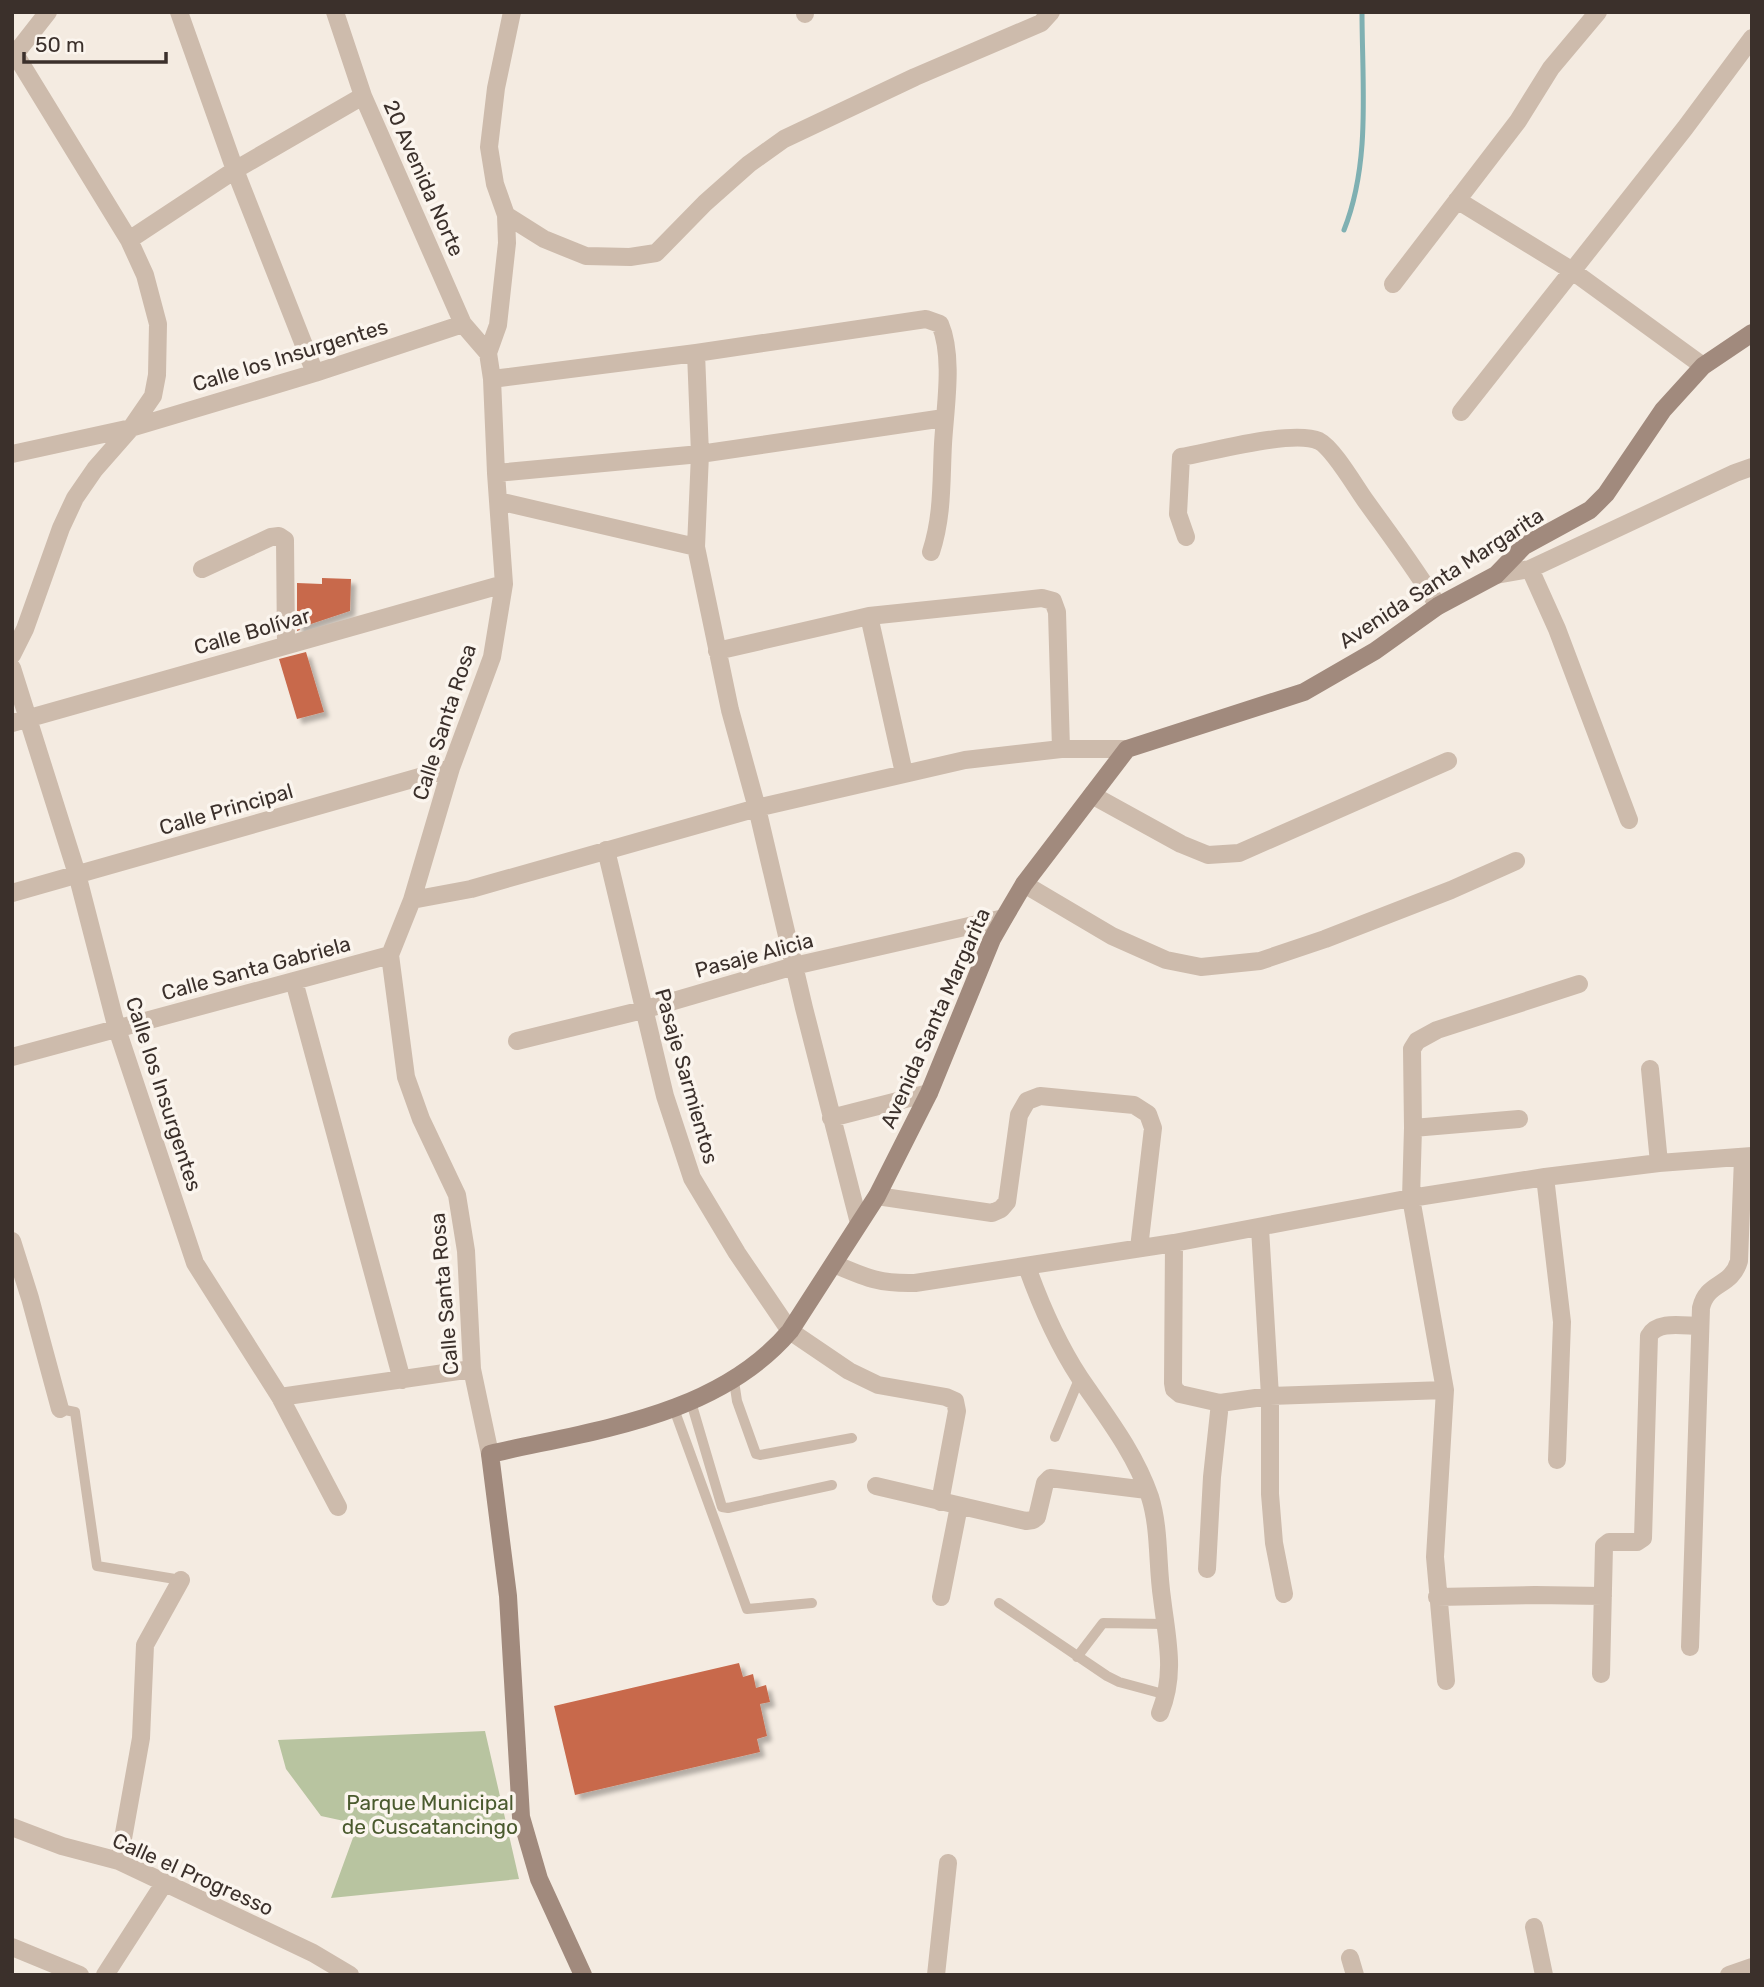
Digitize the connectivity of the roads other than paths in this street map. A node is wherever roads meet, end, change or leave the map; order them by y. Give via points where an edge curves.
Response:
1 (48, 12) edge
2 (179, 12) edge
3 (335, 12) edge
4 (512, 12) edge
5 (1051, 12) edge
6 (1598, 12) edge
7 (1752, 38) edge
8 (13, 53) edge
9 (363, 96) junction
10 (235, 170) junction
11 (1457, 200) junction
12 (506, 215) junction
13 (129, 240) junction
14 (1571, 270) junction
15 (1393, 284) dead end
16 (463, 324) junction
17 (1752, 333) edge
18 (488, 353) junction
19 (696, 353) junction
20 (1703, 366) junction
21 (315, 373) junction
22 (492, 379) junction
23 (1461, 412) dead end
24 (944, 418) junction
25 (131, 428) junction
26 (12, 454) edge
27 (700, 454) junction
28 (1752, 467) edge
29 (496, 472) junction
30 (498, 501) junction
31 (1186, 537) dead end
32 (696, 547) junction
33 (931, 552) dead end
34 (202, 569) dead end
35 (1530, 569) junction
36 (1496, 575) junction
37 (504, 584) junction
38 (1438, 606) junction
39 (869, 616) junction
40 (286, 645) junction
41 (717, 651) junction
42 (12, 655) edge
43 (12, 668) edge
44 (20, 721) edge
45 (1061, 749) junction
46 (1127, 749) junction
47 (1448, 761) dead end
48 (451, 768) junction
49 (904, 774) junction
50 (1092, 795) junction
51 (757, 808) junction
52 (1629, 820) dead end
53 (606, 850) junction
54 (1516, 861) dead end
55 (77, 874) junction
56 (1024, 884) junction
57 (12, 893) edge
58 (412, 900) junction
59 (1004, 918) junction
60 (390, 955) junction
61 (794, 966) junction
62 (294, 981) junction
63 (1579, 984) dead end
64 (643, 1010) junction
65 (117, 1029) junction
66 (517, 1041) dead end
67 (12, 1057) edge
68 (1650, 1069) dead end
69 (929, 1093) junction
70 (831, 1118) junction
71 (1519, 1119) dead end
72 (1413, 1128) junction
73 (1747, 1157) edge
74 (1659, 1163) junction
75 (1545, 1177) junction
76 (877, 1196) junction
77 (1411, 1198) junction
78 (859, 1223) junction
79 (1260, 1228) junction
80 (12, 1241) edge
81 (1174, 1243) junction
82 (1139, 1248) junction
83 (834, 1264) junction
84 (1027, 1267) junction
85 (1700, 1325) junction
86 (790, 1331) junction
87 (472, 1368) junction
88 (1080, 1377) junction
89 (402, 1380) junction
90 (734, 1381) junction
91 (1445, 1390) junction
92 (280, 1396) junction
93 (1270, 1396) junction
94 (691, 1402) junction
95 (1220, 1403) junction
96 (60, 1409) joint
97 (674, 1409) junction
98 (1055, 1437) dead end
99 (852, 1438) dead end
100 (490, 1454) junction
101 (1557, 1460) dead end
102 (832, 1485) dead end
103 (876, 1486) dead end
104 (1147, 1490) junction
105 (940, 1502) junction
106 (959, 1506) junction
107 (338, 1507) dead end
108 (1207, 1569) dead end
109 (181, 1580) joint
110 (1284, 1594) dead end
111 (1602, 1596) junction
112 (941, 1597) dead end
113 (1437, 1597) junction
114 (812, 1603) dead end
115 (999, 1603) dead end
116 (1165, 1624) junction
117 (1690, 1647) dead end
118 (1077, 1657) junction
119 (1601, 1674) dead end
120 (1446, 1681) dead end
121 (1167, 1695) junction
122 (1160, 1713) dead end
123 (12, 1827) edge
124 (119, 1861) junction
125 (948, 1863) dead end
126 (165, 1882) junction
127 (1534, 1927) dead end
128 (12, 1947) edge
129 (1752, 1967) edge
130 (80, 1975) edge
131 (106, 1975) edge
132 (350, 1975) edge
133 (583, 1975) edge
134 (936, 1975) edge
135 (1544, 1975) edge
136 (1729, 1975) edge

1 - 8 street
2 - 10 street
3 - 9 street, 20 Avenida Norte
4 - 12 street via 489,147
5 - 12 street via 1041,23 784,139 714,195 656,253 586,256 544,239
6 - 11 street via 1550,68 1518,121
7 - 14 street
8 - 13 street
9 - 10 street
9 - 16 street, 20 Avenida Norte
10 - 13 street
10 - 21 street
11 - 14 street
11 - 15 street
12 - 18 street via 508,243 498,325
13 - 25 street via 145,275 158,324 153,396
14 - 20 street
14 - 23 street
16 - 18 street, 20 Avenida Norte
16 - 21 street, Calle los Insurgentes
17 - 20 street, Avenida Santa Margarita
18 - 22 street, Calle Santa Rosa
19 - 22 street
19 - 24 street via 926,320 940,324 945,337
19 - 27 street
20 - 36 street, Avenida Santa Margarita via 1663,410 1606,494 1590,510 1524,546
21 - 25 street, Calle los Insurgentes
22 - 29 street, Calle Santa Rosa
24 - 27 street
24 - 33 street via 941,507
25 - 26 street, Calle los Insurgentes
25 - 42 street via 75,498
27 - 29 street
27 - 32 street
28 - 35 street
29 - 30 street, Calle Santa Rosa
30 - 32 street
30 - 37 street, Calle Santa Rosa
31 - 38 street via 1178,514 1181,457 1254,442 1301,438 1320,442 1342,465
32 - 41 street
34 - 40 street via 271,537 285,540
35 - 36 street
35 - 52 street
36 - 38 street, Avenida Santa Margarita
37 - 40 street, Calle Bolívar
37 - 48 street, Calle Santa Rosa via 492,657
38 - 46 street, Avenida Santa Margarita via 1304,692
39 - 41 street
39 - 45 street via 1042,598 1053,601
39 - 49 street
40 - 44 street, Calle Bolívar
41 - 51 street
43 - 44 street, Calle los Insurgentes
44 - 55 street, Calle los Insurgentes
45 - 46 street
45 - 49 street via 965,760
46 - 50 street, Avenida Santa Margarita
47 - 50 street via 1239,853 1208,855 1181,845
48 - 55 street, Calle Principal
48 - 58 street, Calle Santa Rosa
49 - 51 street
50 - 56 street, Avenida Santa Margarita
51 - 53 street
51 - 61 street
53 - 58 street
53 - 64 street, Pasaje Sarmientos
54 - 56 street via 1260,961 1201,967 1166,960 1112,936
55 - 57 street, Calle Principal
55 - 65 street, Calle los Insurgentes
56 - 59 street, Avenida Santa Margarita
58 - 60 street, Calle Santa Rosa
59 - 61 street, Pasaje Alicia
59 - 69 street, Avenida Santa Margarita
60 - 62 street, Calle Santa Gabriela
60 - 87 street, Calle Santa Rosa via 406,1077 457,1195 466,1251
61 - 64 street, Pasaje Alicia
61 - 70 street
62 - 65 street, Calle Santa Gabriela
62 - 89 street
63 - 72 street via 1437,1030 1417,1041 1410,1058
64 - 66 street, Pasaje Alicia
64 - 86 street, Pasaje Sarmientos via 692,1178
65 - 67 street, Calle Santa Gabriela
65 - 92 street, Calle los Insurgentes via 195,1263
68 - 74 street
69 - 70 street
69 - 76 street, Avenida Santa Margarita
70 - 78 street
71 - 72 street
72 - 77 street
73 - 74 street
73 - 85 street via 1739,1261 1735,1272 1703,1298
74 - 75 street
75 - 77 street
75 - 101 street via 1562,1322
76 - 78 street, Avenida Santa Margarita
76 - 82 street via 996,1212 1007,1202 1019,1115 1027,1101 1040,1096 1134,1105 1148,1114 1153,1128
77 - 79 street
77 - 91 street
78 - 83 street, Avenida Santa Margarita
79 - 81 street
79 - 93 street
80 - 96 street
81 - 82 street
81 - 95 street via 1174,1389
82 - 84 street
83 - 84 street via 888,1284
83 - 86 street, Avenida Santa Margarita
84 - 88 street via 1053,1332
85 - 111 street via 1659,1326 1649,1336 1643,1538 1604,1546
85 - 117 street
86 - 90 street, Avenida Santa Margarita
86 - 105 street via 878,1385 955,1401
87 - 89 street
87 - 100 street, Calle Santa Rosa
88 - 98 lane
88 - 104 street via 1114,1425
89 - 92 street
90 - 94 street, Avenida Santa Margarita
90 - 99 lane via 756,1454
91 - 93 street
91 - 113 street via 1435,1557
92 - 107 street, Calle los Insurgentes
93 - 95 street
93 - 110 street via 1270,1494
94 - 97 street, Avenida Santa Margarita
94 - 102 lane via 722,1507
95 - 108 street
96 - 109 lane via 75,1412 97,1566
97 - 100 street, Avenida Santa Margarita
97 - 114 lane via 747,1609
100 - 133 street, Calle Santa Rosa via 508,1596 521,1817 539,1878
103 - 105 street
104 - 106 street via 1050,1478 1037,1517 1030,1521
104 - 116 street via 1156,1524
105 - 106 street
106 - 112 street
109 - 124 street via 145,1645 141,1738
111 - 113 street
111 - 119 street
113 - 120 street
115 - 118 lane
116 - 118 lane via 1103,1623
116 - 121 street via 1171,1663
118 - 121 lane via 1119,1682
121 - 122 street
123 - 124 street, Calle el Progresso
124 - 126 street, Calle el Progresso
125 - 134 street
126 - 131 street
126 - 132 street, Calle el Progresso
127 - 135 street
128 - 130 street
129 - 136 street

